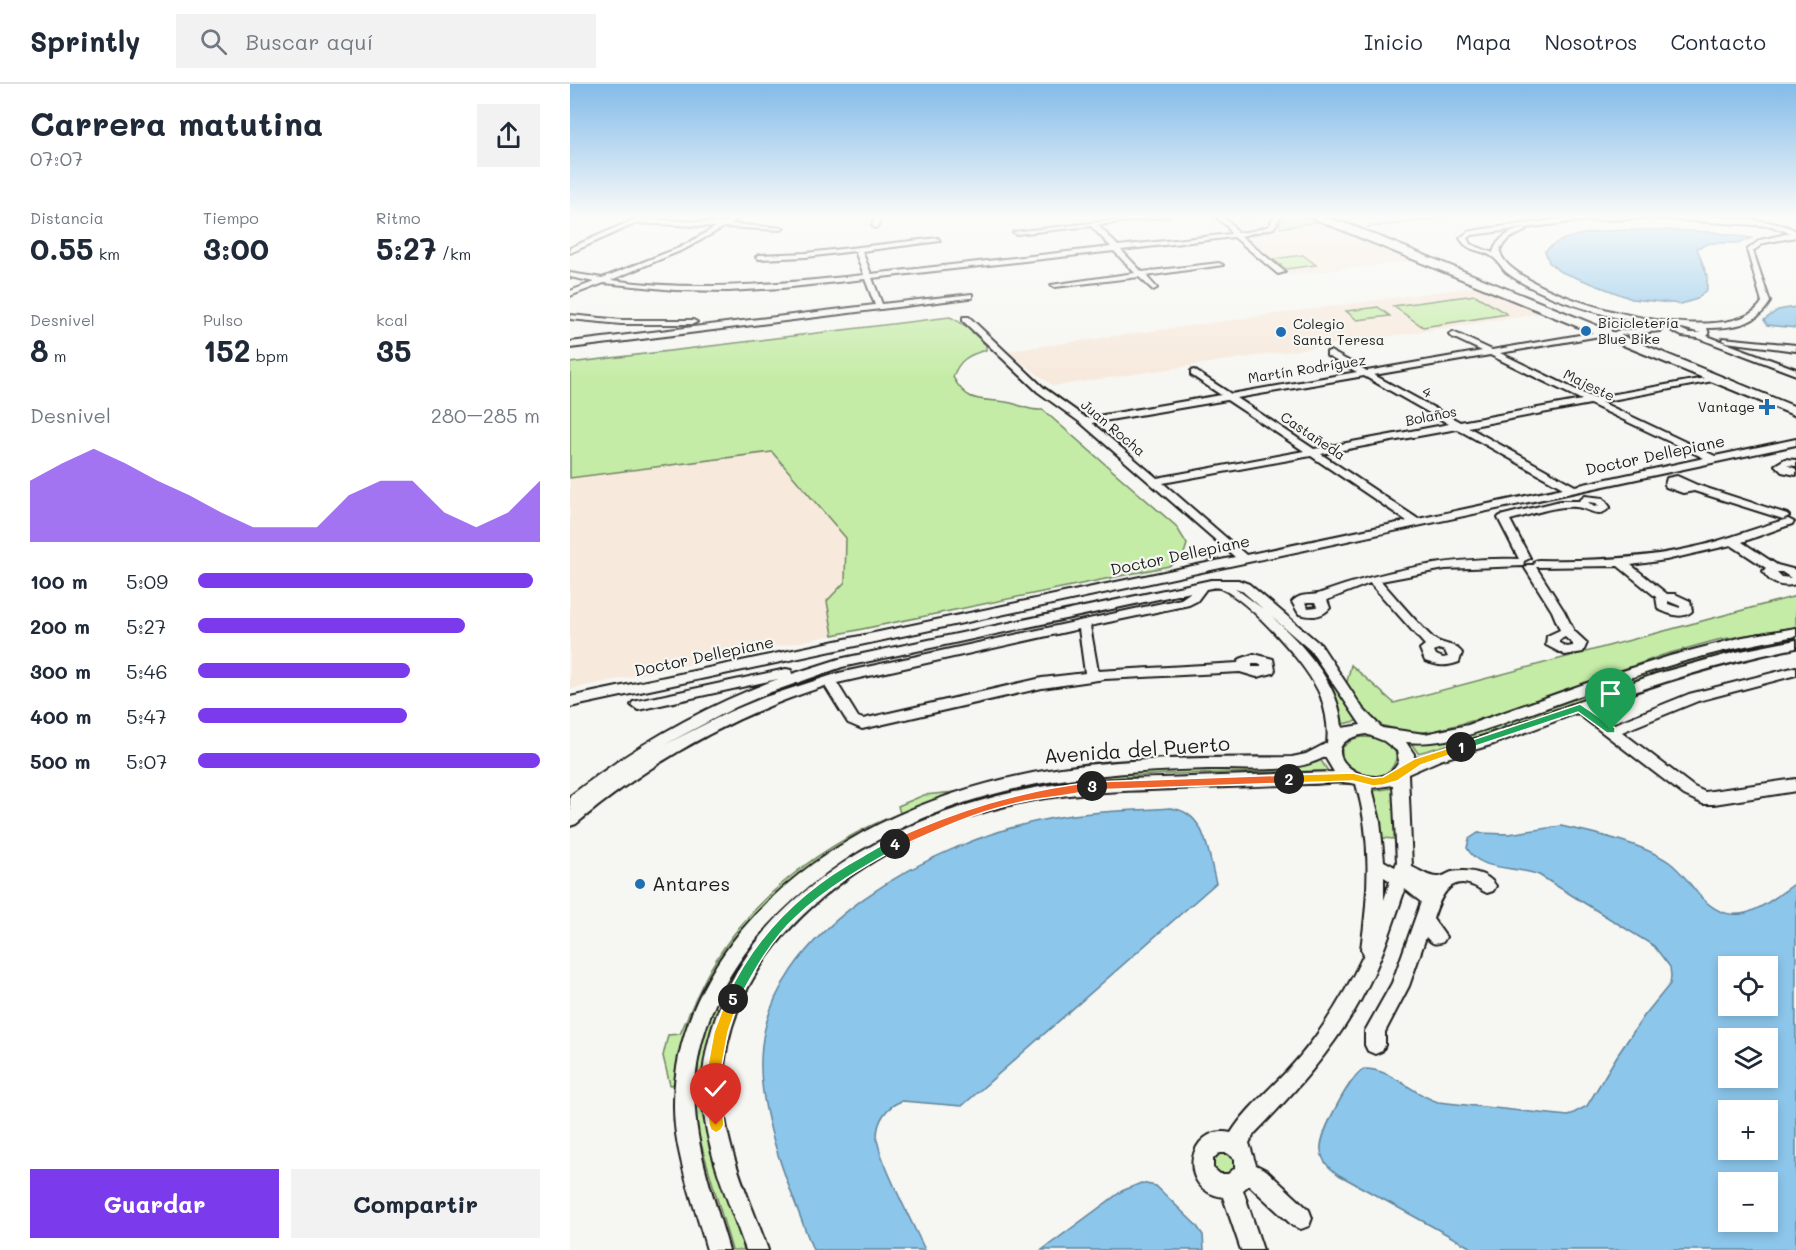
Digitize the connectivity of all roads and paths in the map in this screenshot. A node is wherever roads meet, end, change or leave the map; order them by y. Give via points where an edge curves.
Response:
1 (632, 269) edge
2 (866, 269) edge
3 (924, 269) edge
4 (1137, 269) edge
5 (1181, 269) edge
6 (1278, 269) edge
7 (1456, 269) edge
8 (1462, 269) edge
9 (1509, 269) edge
10 (1755, 269) edge
11 (1281, 272) dead end
12 (570, 273) edge
13 (1141, 274) junction
14 (868, 276) junction
15 (608, 280) junction
16 (1055, 285) dead end
17 (1153, 288) dead end
18 (570, 294) edge
19 (969, 296) dead end
20 (879, 307) junction
21 (570, 317) edge
22 (966, 319) dead end
23 (758, 321) junction
24 (645, 322) junction
25 (1692, 326) junction
26 (1679, 328) junction
27 (1453, 334) dead end
28 (1622, 334) junction
29 (641, 336) junction
30 (1700, 336) junction
31 (1724, 342) junction
32 (570, 345) edge
33 (1796, 348) edge
34 (1492, 353) junction
35 (1330, 354) dead end
36 (1796, 372) edge
37 (1194, 373) dead end
38 (1365, 373) junction
39 (1713, 378) junction
40 (1228, 395) junction
41 (1590, 400) junction
42 (1796, 406) edge
43 (1796, 412) edge
44 (1084, 421) junction
45 (1458, 424) junction
46 (1796, 442) edge
47 (1311, 452) junction
48 (1713, 459) junction
49 (1796, 463) edge
50 (1796, 472) edge
51 (1154, 482) junction
52 (1693, 487) dead end
53 (1573, 489) junction
54 (1582, 504) dead end
55 (1792, 517) edge
56 (1416, 522) junction
57 (1734, 542) junction
58 (1243, 558) junction
59 (1226, 562) junction
60 (1528, 563) junction
61 (1622, 563) junction
62 (1796, 578) edge
63 (1374, 580) junction
64 (1238, 584) junction
65 (1223, 585) junction
66 (1320, 598) dead end
67 (1664, 598) dead end
68 (1084, 618) junction
69 (1796, 632) edge
70 (1568, 633) dead end
71 (1796, 644) edge
72 (1433, 646) dead end
73 (1316, 648) junction
74 (1301, 653) junction
75 (1245, 667) dead end
76 (1796, 671) edge
77 (821, 676) junction
78 (1092, 676) junction
79 (718, 688) junction
80 (570, 702) edge
81 (728, 704) junction
82 (638, 705) dead end
83 (1580, 708) junction
84 (1611, 730) junction
85 (1382, 733) junction
86 (1333, 744) junction
87 (1402, 771) junction
88 (1357, 779) junction
89 (1796, 785) edge
90 (570, 804) edge
91 (570, 820) edge
92 (1376, 864) junction
93 (1403, 874) junction
94 (1487, 886) dead end
95 (1435, 892) junction
96 (1424, 922) junction
97 (1437, 937) dead end
98 (1368, 966) junction
99 (1376, 1045) dead end
100 (1236, 1146) junction
101 (1238, 1178) junction
102 (1301, 1218) dead end
103 (718, 1250) edge
104 (757, 1250) edge
105 (1252, 1250) edge

1 - 15 street
2 - 14 street
3 - 14 street
4 - 13 street
5 - 13 street
6 - 11 street
7 - 28 main road
8 - 28 main road
9 - 26 street via 1575,301
10 - 25 street via 1766,302 1761,311 1731,323
12 - 15 street
13 - 16 street
13 - 17 street
14 - 15 street via 727,289 663,288
14 - 20 street
15 - 18 street
19 - 20 street
20 - 23 street
21 - 24 street
22 - 44 street, Juan Rocha via 1041,390
23 - 24 street
23 - 29 street
24 - 29 street
25 - 26 street
25 - 30 street via 1704,330 1705,334
26 - 28 street, Martín Rodríguez
26 - 30 street
27 - 34 street, Majeste
28 - 34 street, Martín Rodríguez
28 - 39 main road
28 - 42 main road
29 - 32 street
30 - 31 street
31 - 33 street
31 - 36 street
34 - 38 street, Martín Rodríguez
34 - 41 street, Majeste
35 - 38 street, 4
37 - 40 street, Castañeda
38 - 40 street, Martín Rodríguez
38 - 45 street, 4
39 - 41 street, Bolaños
39 - 43 main road
40 - 44 street, Martín Rodríguez
40 - 47 street, Castañeda
41 - 45 street, Bolaños
41 - 48 street, Majeste
44 - 51 street, Juan Rocha
45 - 47 street, Bolaños
45 - 53 street, 4
46 - 48 street, Doctor Dellepiane
47 - 51 street, Bolaños
47 - 56 street, Castañeda
48 - 53 street, Doctor Dellepiane
49 - 50 street via 1780,465
51 - 58 street, Juan Rocha
52 - 55 street
53 - 56 street, Doctor Dellepiane
54 - 60 street via 1560,504 1504,518
55 - 57 street
56 - 58 street, Doctor Dellepiane
57 - 61 street
57 - 62 street
58 - 59 street, Doctor Dellepiane
59 - 64 street
59 - 80 street, Doctor Dellepiane
60 - 61 street
60 - 63 street via 1440,566
60 - 70 street
61 - 67 street
63 - 66 street
63 - 72 street
64 - 65 street
64 - 73 street
65 - 68 street via 1202,586 1185,602
65 - 74 street
68 - 77 street
68 - 78 street
69 - 85 street via 1675,659 1470,730 1425,739
71 - 83 street via 1696,667
73 - 74 street
73 - 85 street via 1354,708
74 - 86 street via 1322,683 1332,713
75 - 78 street
76 - 84 street via 1694,697
77 - 78 street via 853,720 862,724 1018,687
77 - 79 street via 789,672
77 - 81 street
77 - 91 street via 679,743 612,786
79 - 81 street
79 - 82 street
81 - 90 street via 651,745
83 - 84 street
83 - 87 street via 1450,750
84 - 89 street via 1703,798
85 - 86 street via 1356,730 1340,736
85 - 87 street via 1403,747 1406,755
86 - 88 street via 1335,764
86 - 103 street, Avenida del Puerto via 1309,759 1292,762 1063,774 1002,787 881,830 805,877 774,904 730,959 704,1007 686,1057 685,1131
87 - 88 street via 1383,781
87 - 93 street
88 - 92 street via 1374,824
88 - 104 street, Avenida del Puerto via 1090,786 1031,795 964,814 911,836 862,861 809,897 769,939 741,983 721,1032 712,1081 716,1125
92 - 93 street
92 - 98 street
93 - 95 street via 1419,889
93 - 98 street
94 - 95 street via 1476,879 1448,879
95 - 96 street
96 - 97 street
96 - 99 street via 1400,986 1376,1031
98 - 100 street via 1315,1051 1247,1127
100 - 101 street via 1244,1157
100 - 101 street via 1215,1144 1208,1148 1202,1161 1211,1182 1217,1185
101 - 102 street via 1258,1178
101 - 105 street

